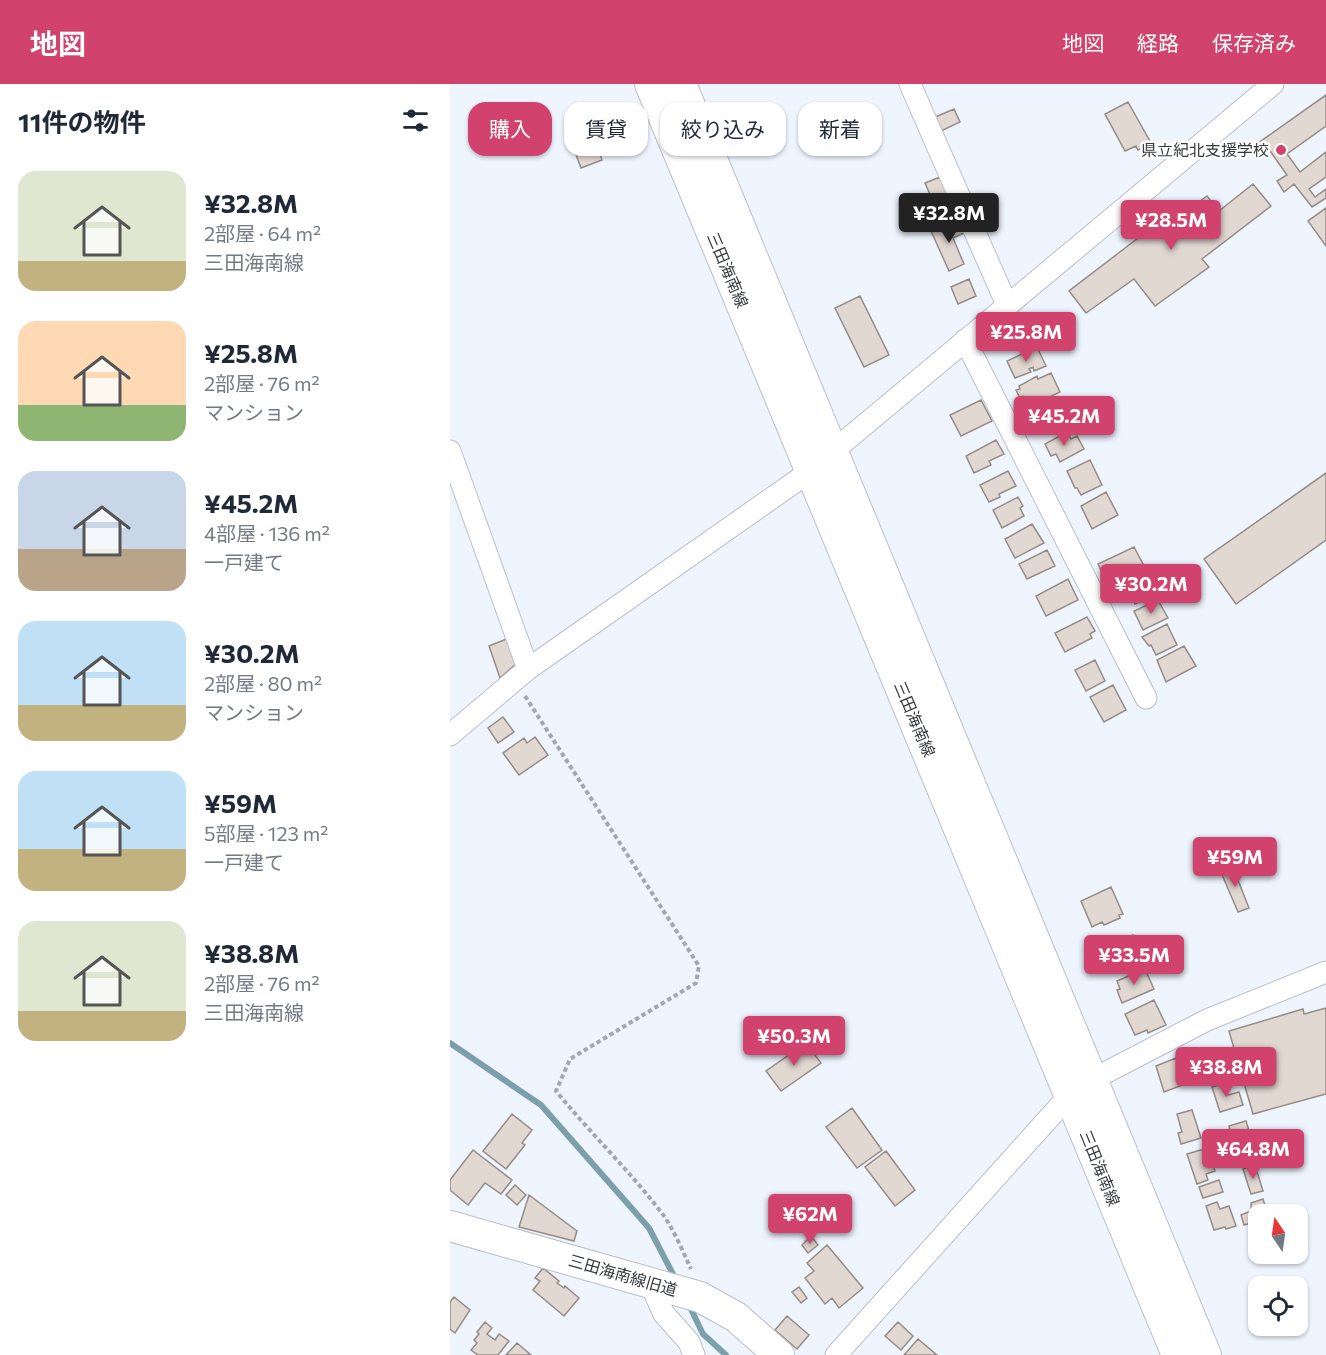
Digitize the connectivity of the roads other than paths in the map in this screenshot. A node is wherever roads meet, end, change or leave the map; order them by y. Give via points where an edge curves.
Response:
1 (650, 84) edge
2 (681, 84) edge
3 (910, 84) edge
4 (1273, 84) edge
5 (1007, 305) junction
6 (965, 340) junction
7 (450, 452) edge
8 (822, 460) junction
9 (522, 675) junction
10 (1146, 698) dead end
11 (450, 735) edge
12 (1326, 972) edge
13 (1082, 1087) junction
14 (450, 1226) edge
15 (657, 1284) junction
16 (694, 1355) edge
17 (779, 1355) edge
18 (836, 1355) edge
19 (1177, 1355) edge
20 (1206, 1355) edge

1 - 8 main road, 三田海南線
2 - 8 main road, 三田海南線
3 - 5 street
4 - 5 street
5 - 6 street
6 - 8 street
6 - 10 street
7 - 9 street
8 - 9 street
8 - 13 main road, 三田海南線
9 - 11 street
12 - 13 street via 1207,1020
13 - 18 street
13 - 19 main road, 三田海南線
13 - 20 main road, 三田海南線
14 - 15 main road, 三田海南線旧道
15 - 16 street via 664,1314 689,1342
15 - 17 main road, 三田海南線旧道 via 703,1298 736,1317

